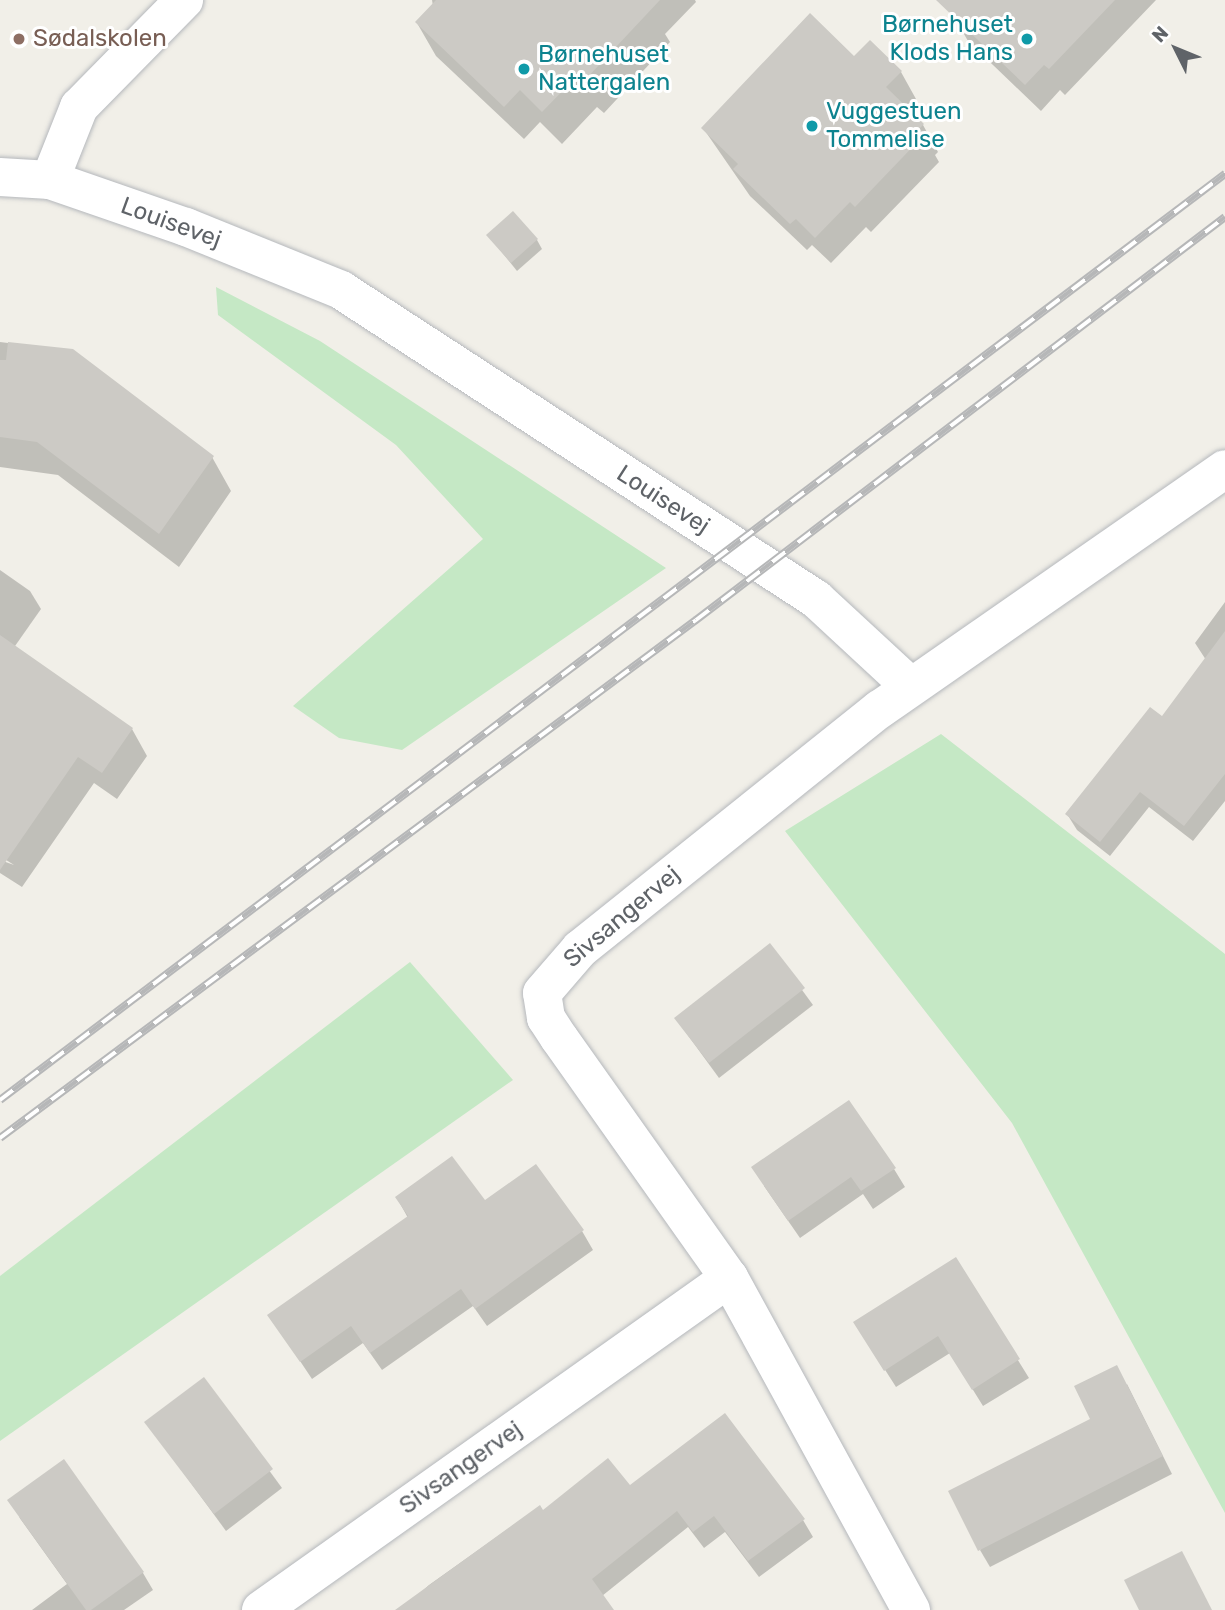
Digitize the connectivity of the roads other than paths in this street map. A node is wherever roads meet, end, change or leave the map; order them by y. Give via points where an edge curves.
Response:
1 (184, 0) edge
2 (0, 177) edge
3 (50, 180) junction
4 (1225, 468) edge
5 (911, 687) junction
6 (729, 1278) junction
7 (261, 1610) edge
8 (911, 1610) edge

1 - 3 street via 79,107
2 - 3 street, Louisevej
3 - 5 street, Louisevej via 186,226 341,290 816,599
4 - 5 street
5 - 6 street, Sivsangervej via 580,949 542,993 546,1018 559,1038
6 - 7 street, Sivsangervej
6 - 8 street, Sivsangervej

